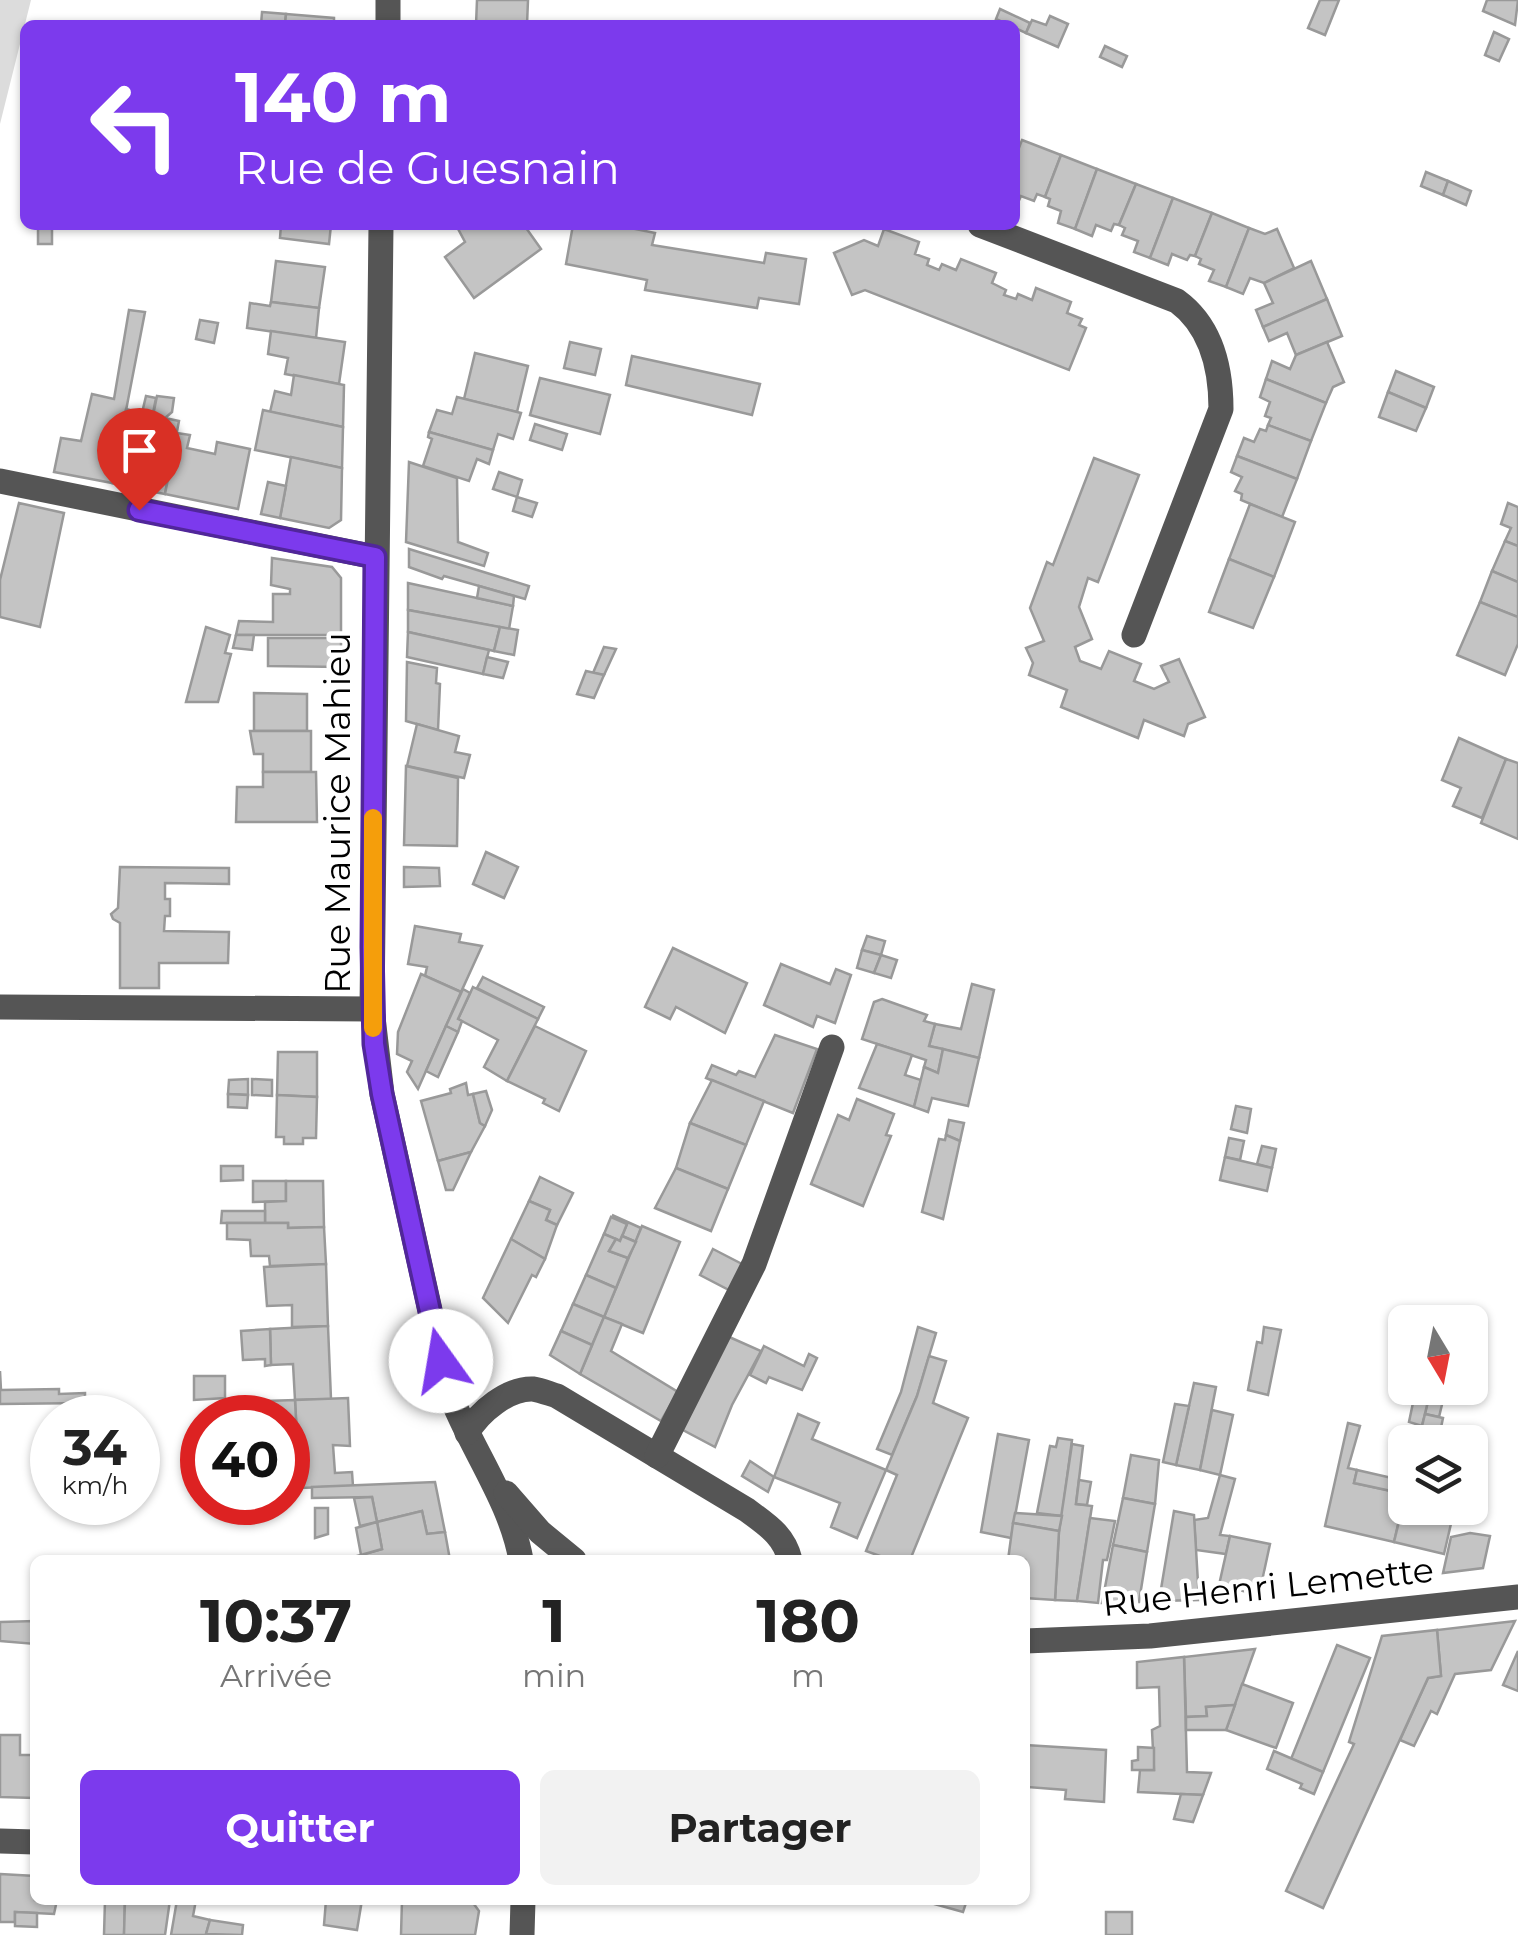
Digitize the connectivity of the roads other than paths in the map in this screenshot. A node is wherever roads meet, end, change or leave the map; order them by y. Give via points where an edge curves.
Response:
1 (381, 230) edge
2 (993, 230) edge
3 (0, 481) edge
4 (375, 557) junction
5 (1134, 635) dead end
6 (0, 1007) edge
7 (372, 1009) junction
8 (832, 1047) dead end
9 (471, 1440) junction
10 (656, 1456) junction
11 (519, 1555) edge
12 (566, 1555) edge
13 (789, 1555) edge
14 (1518, 1596) edge
15 (1030, 1641) edge
16 (0, 1841) edge
17 (30, 1842) edge
18 (522, 1905) edge
19 (522, 1935) edge

1 - 4 street, Rue Maurice Mahieu
2 - 5 street via 1177,301 1206,332 1221,409
3 - 4 street
4 - 7 street, Rue Maurice Mahieu
6 - 7 street
7 - 9 street, Rue Maurice Mahieu via 382,1094 446,1382
8 - 10 street via 754,1264
9 - 10 street via 473,1423 498,1402 536,1389
9 - 11 street, Rue Maurice Mahieu
9 - 12 street, Rue Maurice Mahieu via 524,1515
10 - 13 street via 748,1510 775,1531
14 - 15 street, Rue Henri Lemette via 1136,1637
16 - 17 street
18 - 19 street

